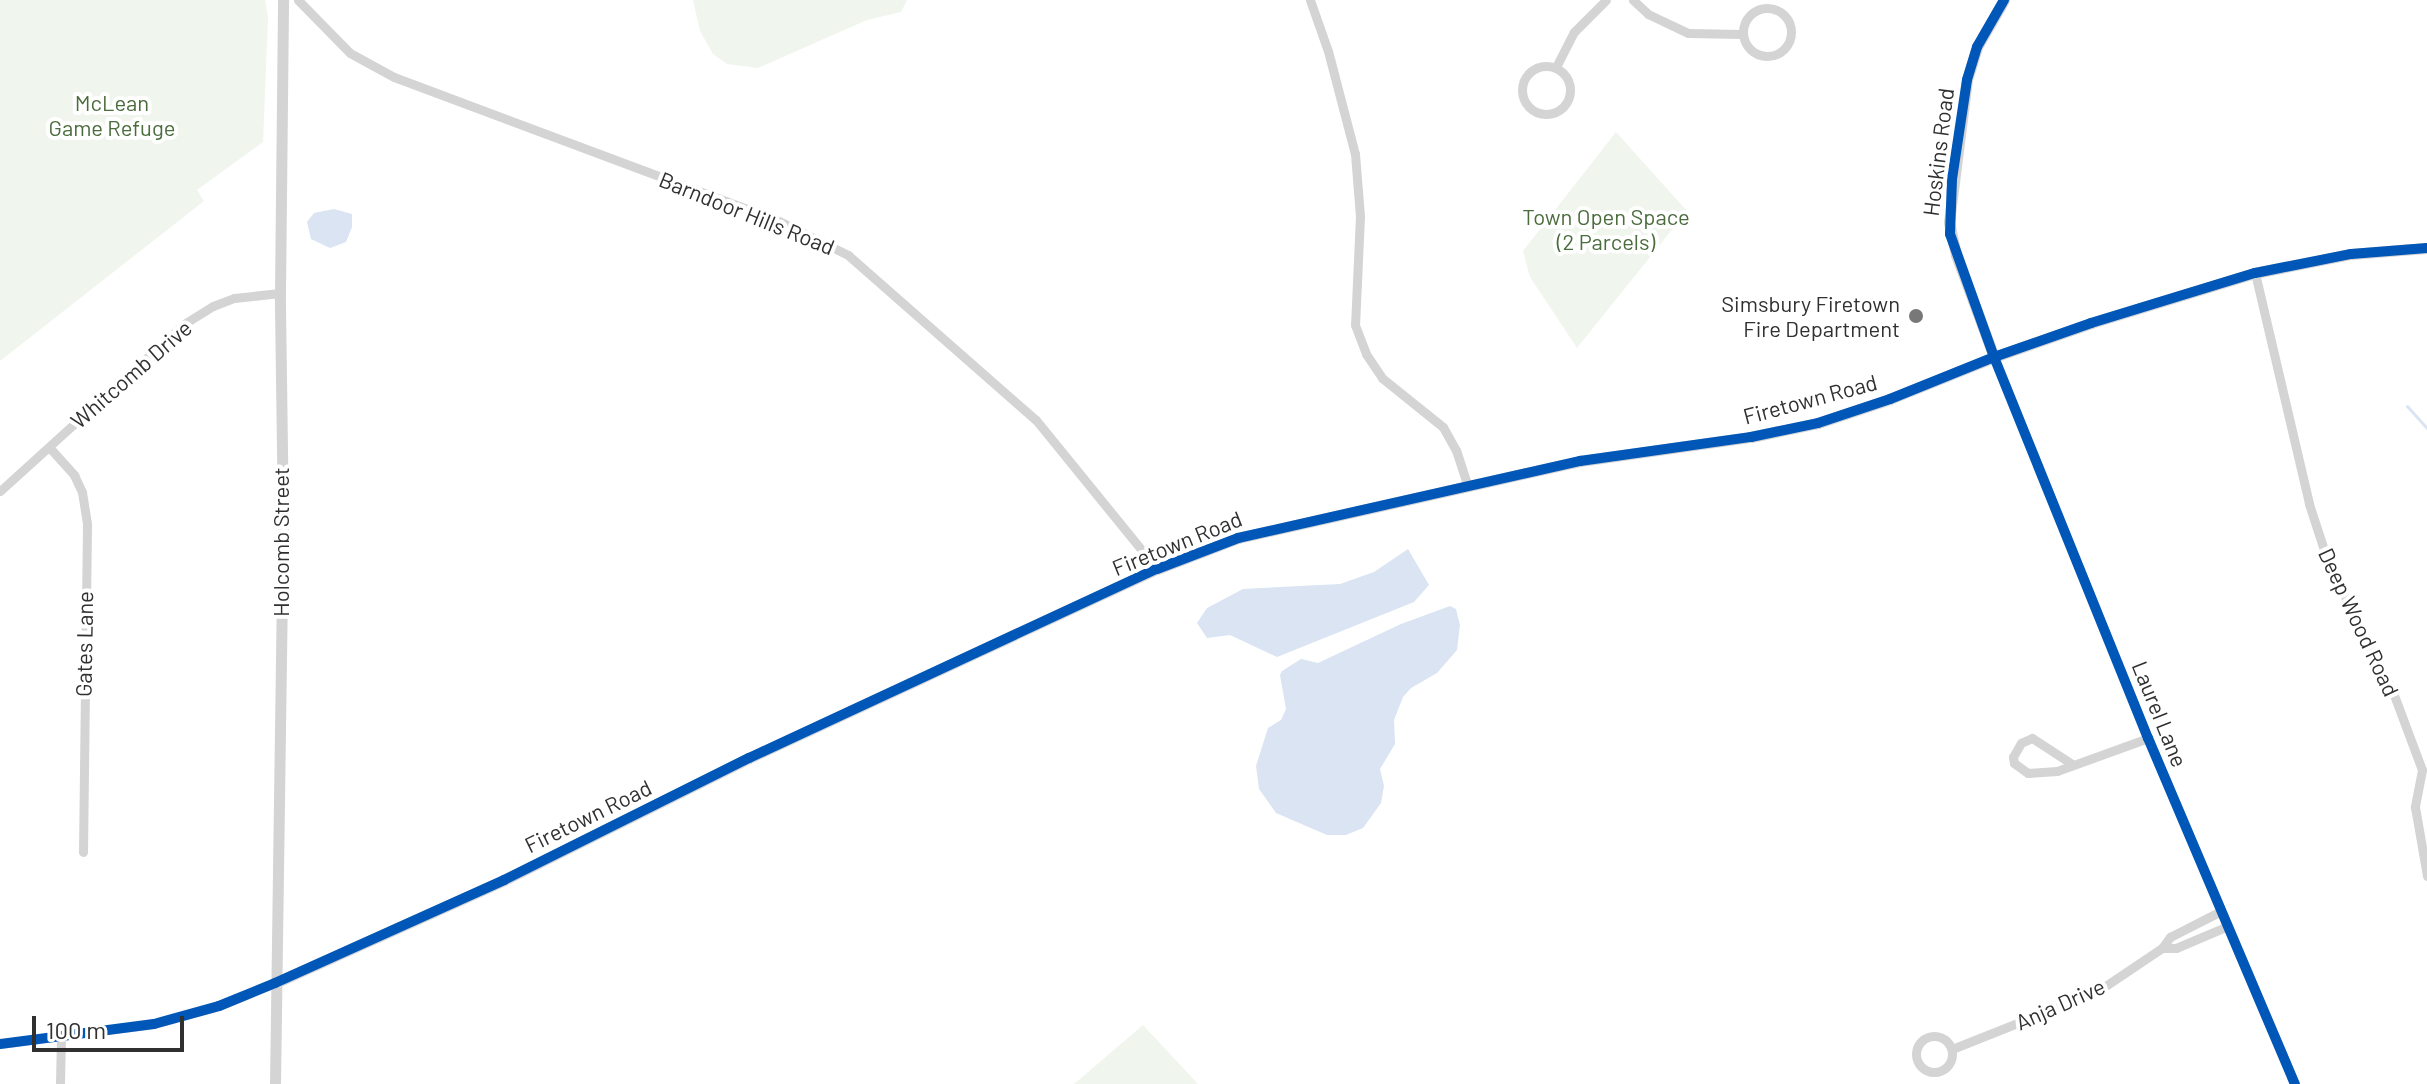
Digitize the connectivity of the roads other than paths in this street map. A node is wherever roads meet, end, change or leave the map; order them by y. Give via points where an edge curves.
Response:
1 (283, 0) edge
2 (298, 0) edge
3 (1310, 0) edge
4 (1606, 0) edge
5 (1633, 0) edge
6 (2004, 0) edge
7 (1742, 34) junction
8 (1556, 67) junction
9 (2427, 248) edge
10 (2255, 273) junction
11 (280, 293) junction
12 (1994, 357) junction
13 (49, 447) junction
14 (1467, 484) junction
15 (0, 491) edge
16 (1157, 569) junction
17 (2148, 738) junction
18 (2072, 764) junction
19 (2424, 769) edge
20 (83, 852) dead end
21 (2427, 876) edge
22 (2221, 911) junction
23 (2228, 926) junction
24 (2162, 948) junction
25 (275, 983) junction
26 (61, 1037) junction
27 (0, 1044) edge
28 (1952, 1049) junction
29 (60, 1084) edge
30 (275, 1084) edge
31 (2295, 1084) edge

1 - 11 street, Holcomb Street
2 - 16 street, Barndoor Hills Road via 350,53 394,77 779,221 848,255 1036,420
3 - 14 street via 1355,154 1360,216 1355,325 1382,378 1443,427
4 - 8 street via 1574,32
5 - 7 street via 1648,14 1688,33
6 - 12 street, Hoskins Road via 1977,47 1967,80 1949,222
7 - 7 street via 1752,12 1768,7 1784,14 1791,28 1785,48 1769,56 1754,53
8 - 8 street via 1541,65 1523,80 1525,102 1537,113 1554,113 1567,103 1570,87
9 - 10 street, Firetown Road via 2351,254
10 - 12 street, Firetown Road
10 - 19 street, Deep Wood Road via 2309,504 2328,562
11 - 13 street, Whitcomb Drive via 234,298 184,324
11 - 25 street, Holcomb Street via 283,521
12 - 14 street, Firetown Road via 1818,423
12 - 17 street, Laurel Lane
13 - 15 street, Whitcomb Drive
13 - 20 street, Gates Lane via 74,475 87,525
14 - 16 street, Firetown Road via 1265,530
16 - 25 street, Firetown Road via 749,758 504,880
17 - 18 street
17 - 22 street, Laurel Lane
18 - 18 street via 2028,773 2013,757 2021,743 2032,738
19 - 21 street, Deep Wood Road via 2415,807
22 - 23 street, Laurel Lane
22 - 24 street, Anja Drive via 2170,937
23 - 24 street, Anja Drive via 2176,948
23 - 31 street, Laurel Lane
24 - 28 street, Anja Drive via 2098,991
25 - 26 street, Firetown Road via 154,1024
25 - 30 street, Holcomb Street
26 - 27 street, Firetown Road
26 - 29 street
28 - 28 street, Anja Drive via 1946,1040 1929,1036 1920,1043 1916,1059 1924,1069 1938,1072 1951,1062

